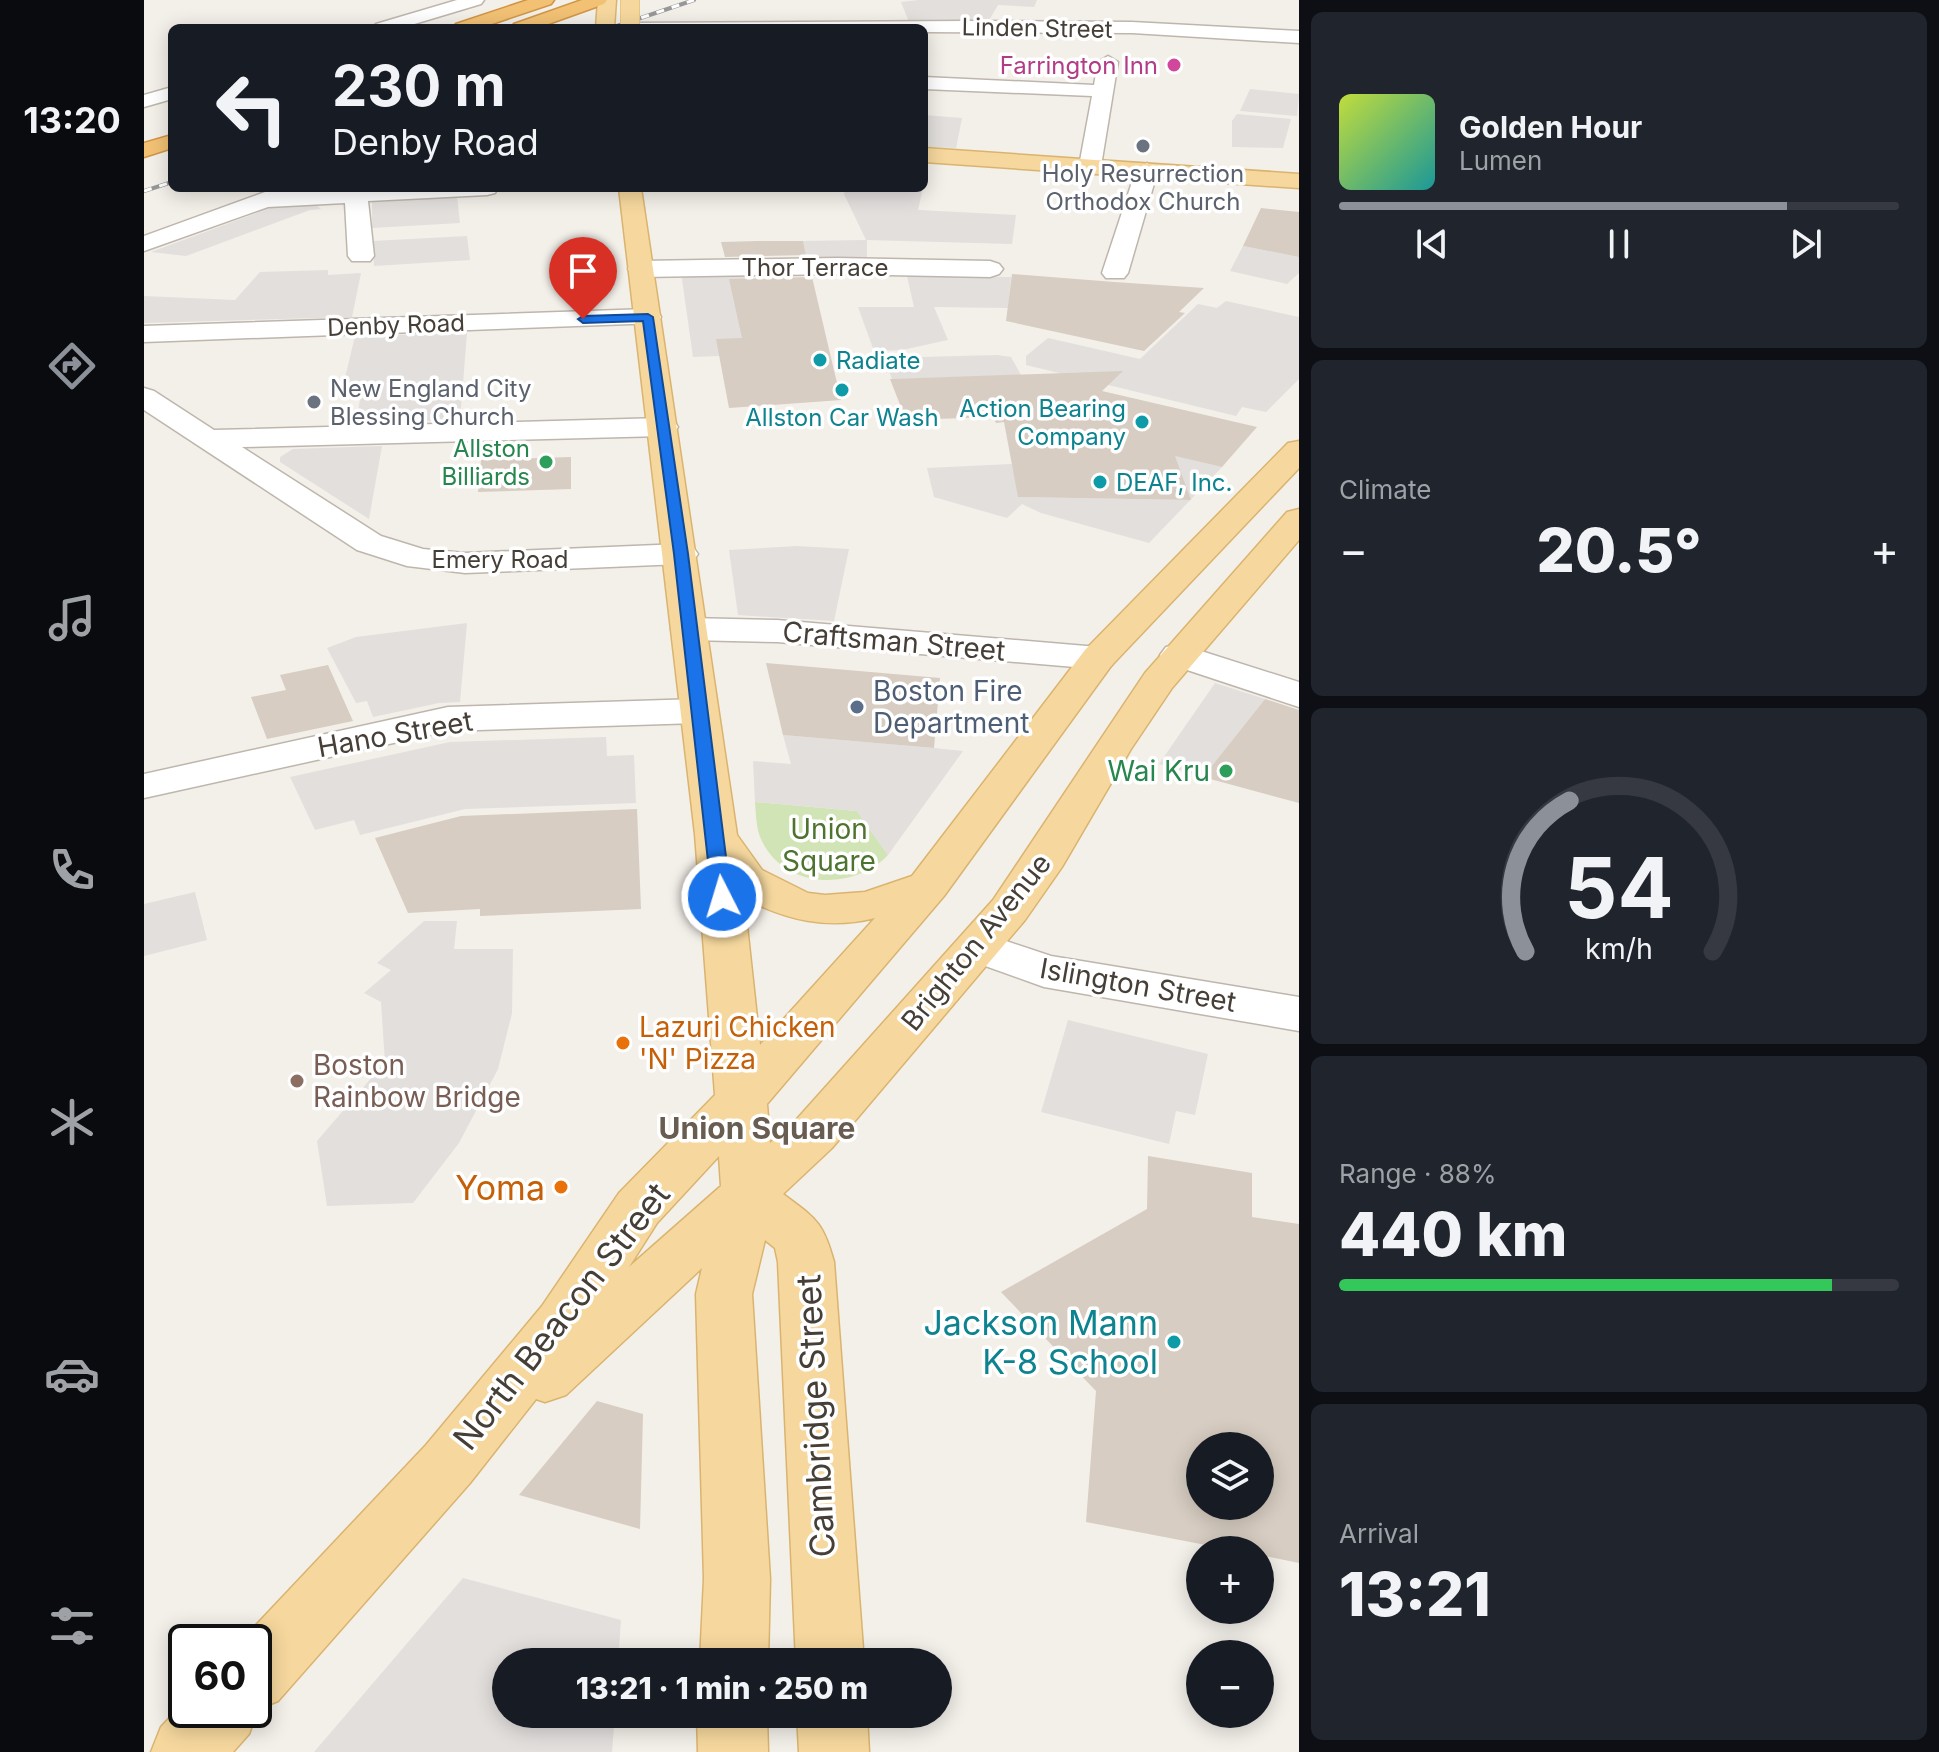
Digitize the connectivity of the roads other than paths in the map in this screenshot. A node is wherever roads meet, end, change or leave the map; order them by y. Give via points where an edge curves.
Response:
1 (475, 0) edge
2 (545, 0) edge
3 (598, 0) edge
4 (607, 0) edge
5 (630, 0) edge
6 (1052, 4) dead end
7 (395, 24) edge
8 (474, 24) edge
9 (531, 24) edge
10 (605, 24) edge
11 (630, 24) edge
12 (928, 27) edge
13 (1045, 27) junction
14 (1114, 29) junction
15 (1299, 37) edge
16 (144, 80) edge
17 (168, 83) edge
18 (928, 83) edge
19 (1103, 91) junction
20 (168, 94) edge
21 (144, 101) edge
22 (168, 121) edge
23 (144, 128) edge
24 (168, 142) edge
25 (144, 150) edge
26 (928, 155) edge
27 (1090, 166) junction
28 (1147, 170) junction
29 (1299, 181) edge
30 (287, 192) edge
31 (412, 192) edge
32 (631, 192) edge
33 (356, 195) junction
34 (264, 200) junction
35 (144, 244) edge
36 (361, 256) dead end
37 (641, 269) junction
38 (990, 269) dead end
39 (1115, 273) dead end
40 (648, 317) junction
41 (144, 334) edge
42 (144, 397) edge
43 (663, 427) junction
44 (208, 439) junction
45 (1299, 450) edge
46 (1299, 519) edge
47 (681, 554) junction
48 (689, 629) junction
49 (1179, 655) junction
50 (1098, 658) junction
51 (1299, 695) edge
52 (698, 711) junction
53 (144, 786) edge
54 (716, 834) junction
55 (928, 886) junction
56 (979, 947) junction
57 (1299, 1014) edge
58 (741, 1100) junction
59 (748, 1196) junction
60 (448, 1464) junction
61 (735, 1648) edge
62 (830, 1648) edge
63 (272, 1657) edge
64 (208, 1728) edge
65 (732, 1728) edge
66 (833, 1728) edge
67 (186, 1752) edge
68 (733, 1752) edge
69 (834, 1752) edge

1 - 7 street
2 - 8 highway
3 - 9 highway
4 - 10 main road
5 - 11 main road, bridge
6 - 13 street
12 - 13 street, Linden Street
13 - 14 street, Linden Street
14 - 15 street, Linden Street via 1240,23
14 - 19 street
16 - 17 street
18 - 19 street
19 - 27 street
20 - 21 street
22 - 23 highway
24 - 25 highway
26 - 27 main road
27 - 28 main road
28 - 29 main road
28 - 39 street
30 - 34 street
31 - 33 street
32 - 37 main road
33 - 34 street
33 - 36 street
34 - 35 street
37 - 38 street, Thor Terrace
37 - 40 main road
40 - 41 street, Denby Road
40 - 43 main road
42 - 44 street, Emery Road
43 - 44 street
43 - 47 main road
44 - 47 street, Emery Road via 369,543 419,559 465,563
45 - 50 main road
46 - 49 main road, Brighton Avenue
47 - 48 main road
48 - 50 street, Craftsman Street via 777,631
48 - 52 main road
49 - 51 street
49 - 56 main road, Brighton Avenue via 1111,749 1040,867
50 - 55 main road
52 - 53 street, Hano Street via 448,719
52 - 54 main road
54 - 55 main road via 744,879 781,902 850,911
54 - 58 main road
55 - 58 main road
56 - 57 street, Islington Street via 1044,971
56 - 59 main road, Brighton Avenue via 814,1134
58 - 59 main road
58 - 60 main road, North Beacon Street via 638,1208 562,1323
59 - 60 main road, North Beacon Street
59 - 61 main road via 724,1294 737,1579
59 - 62 main road, Cambridge Street via 800,1237 806,1262
60 - 63 main road, North Beacon Street
64 - 67 main road
65 - 68 main road
66 - 69 main road

